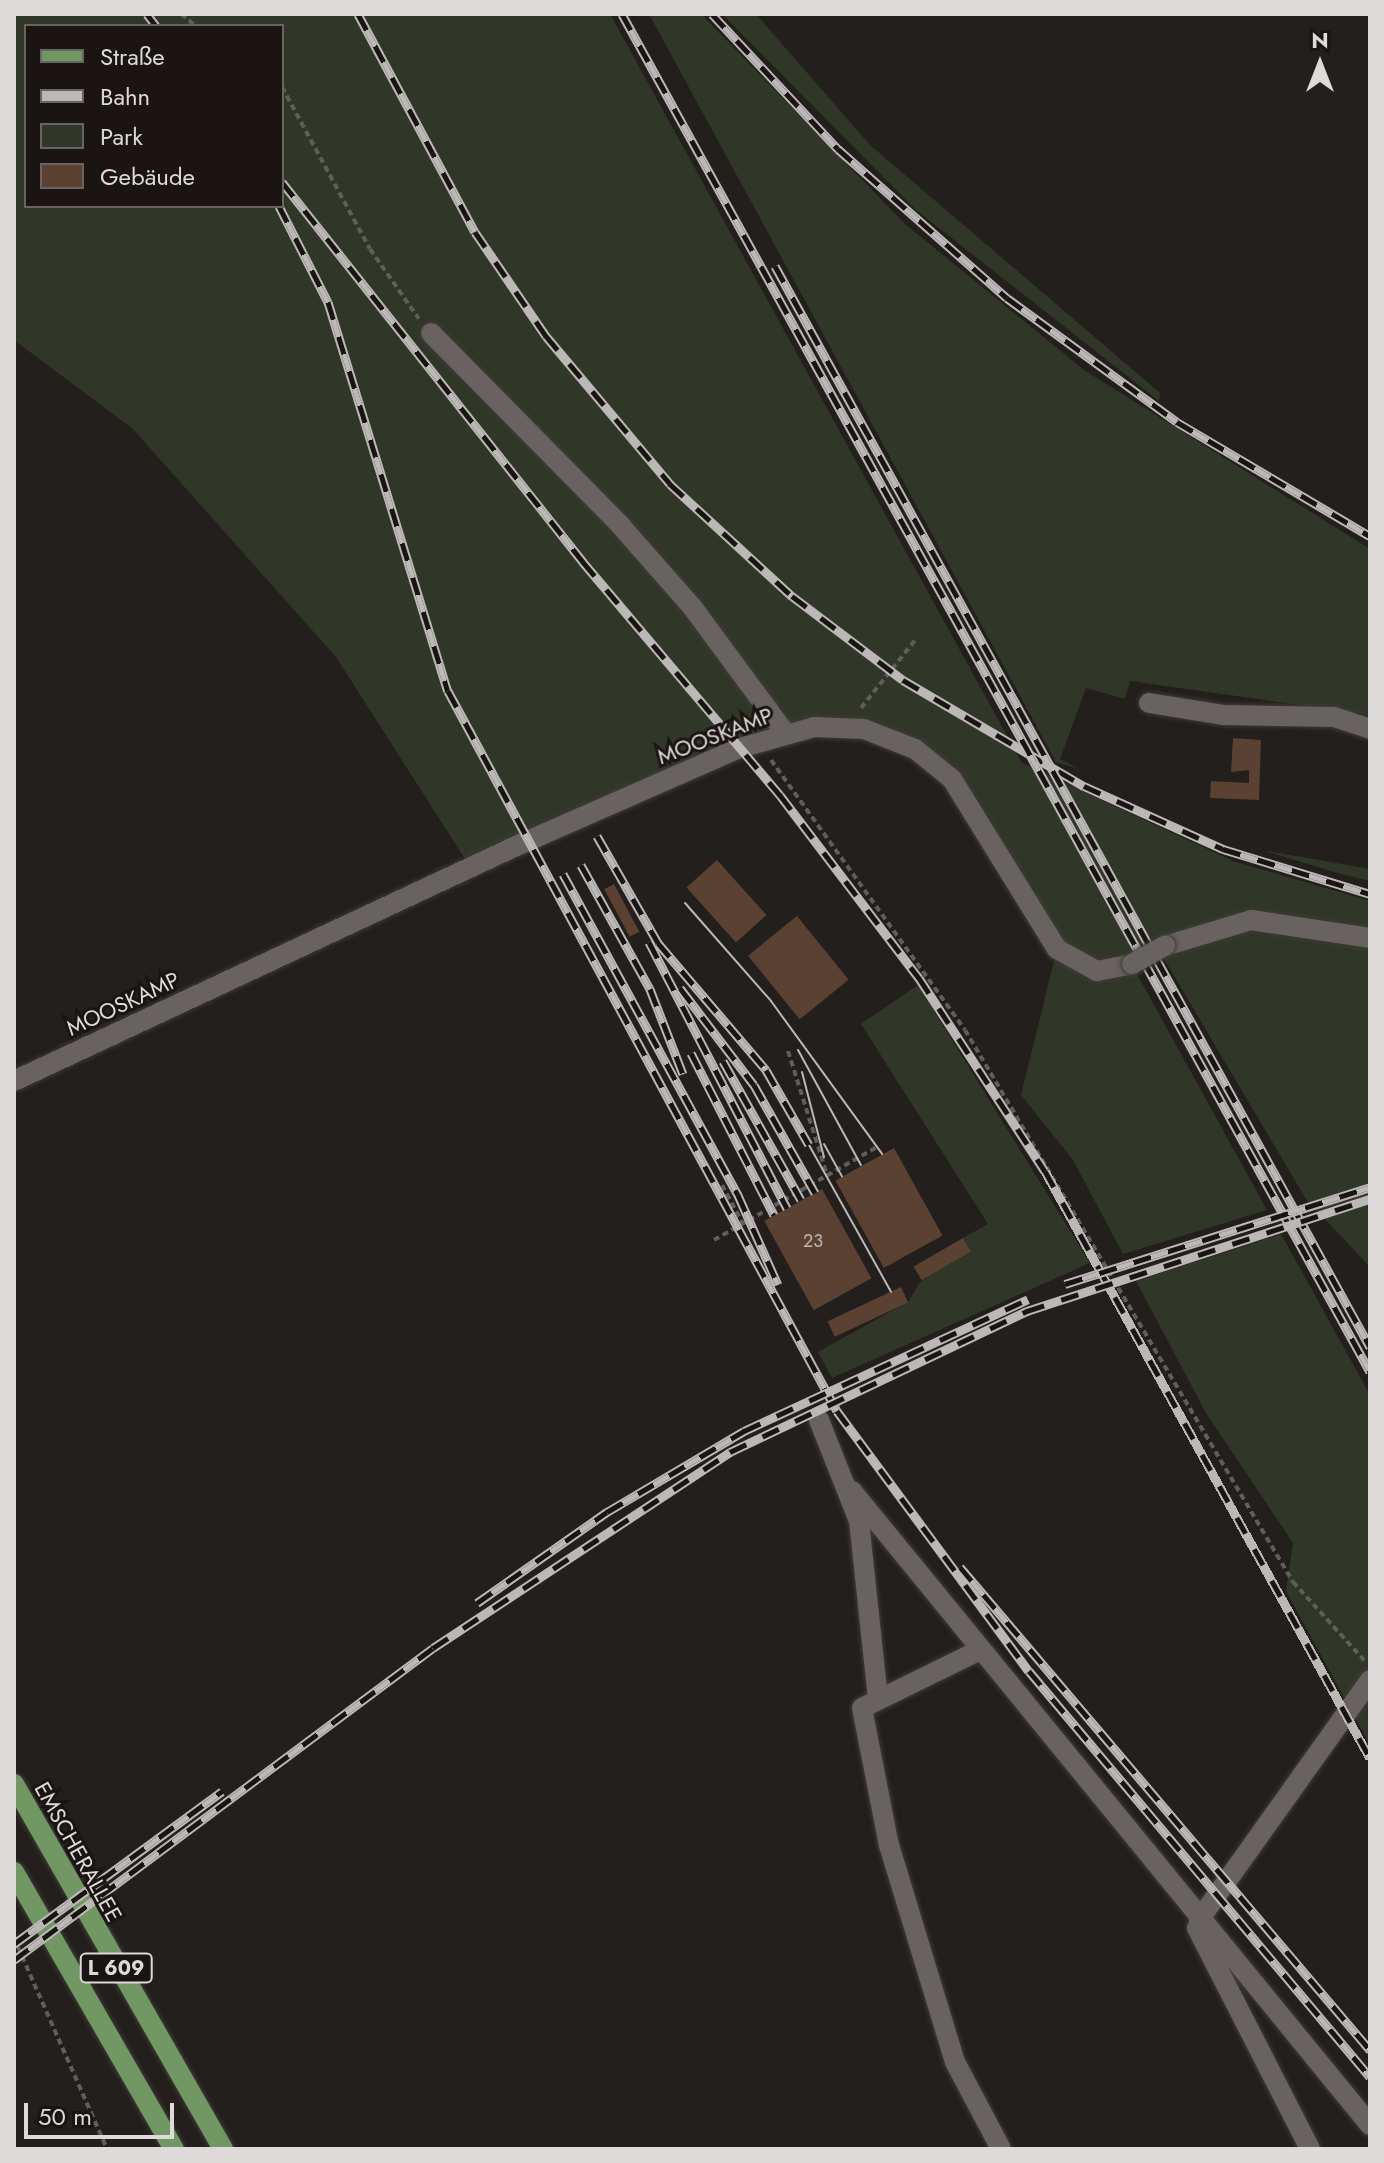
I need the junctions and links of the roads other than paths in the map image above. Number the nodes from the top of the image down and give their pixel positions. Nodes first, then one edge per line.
1 (431, 333) road end
2 (1149, 703) dead end
3 (1370, 729) edge
4 (786, 734) junction
5 (1370, 938) edge
6 (14, 1081) edge
7 (819, 1420) dead end
8 (852, 1491) junction
9 (980, 1650) junction
10 (1370, 1680) edge
11 (878, 1700) junction
12 (14, 1784) edge
13 (14, 1872) edge
14 (1194, 1914) junction
15 (1370, 2125) edge
16 (174, 2149) edge
17 (223, 2149) edge
18 (1001, 2149) edge
19 (1310, 2149) edge

1 - 4 street
2 - 3 street
4 - 5 street, MOOSKAMP, bridge
4 - 6 street, MOOSKAMP
7 - 8 street
8 - 9 street
8 - 11 street
9 - 11 street
9 - 14 street
10 - 14 street
11 - 18 street
12 - 17 main road, EMSCHERALLEE / L 609
13 - 16 main road, L 609
14 - 15 street
14 - 19 street

